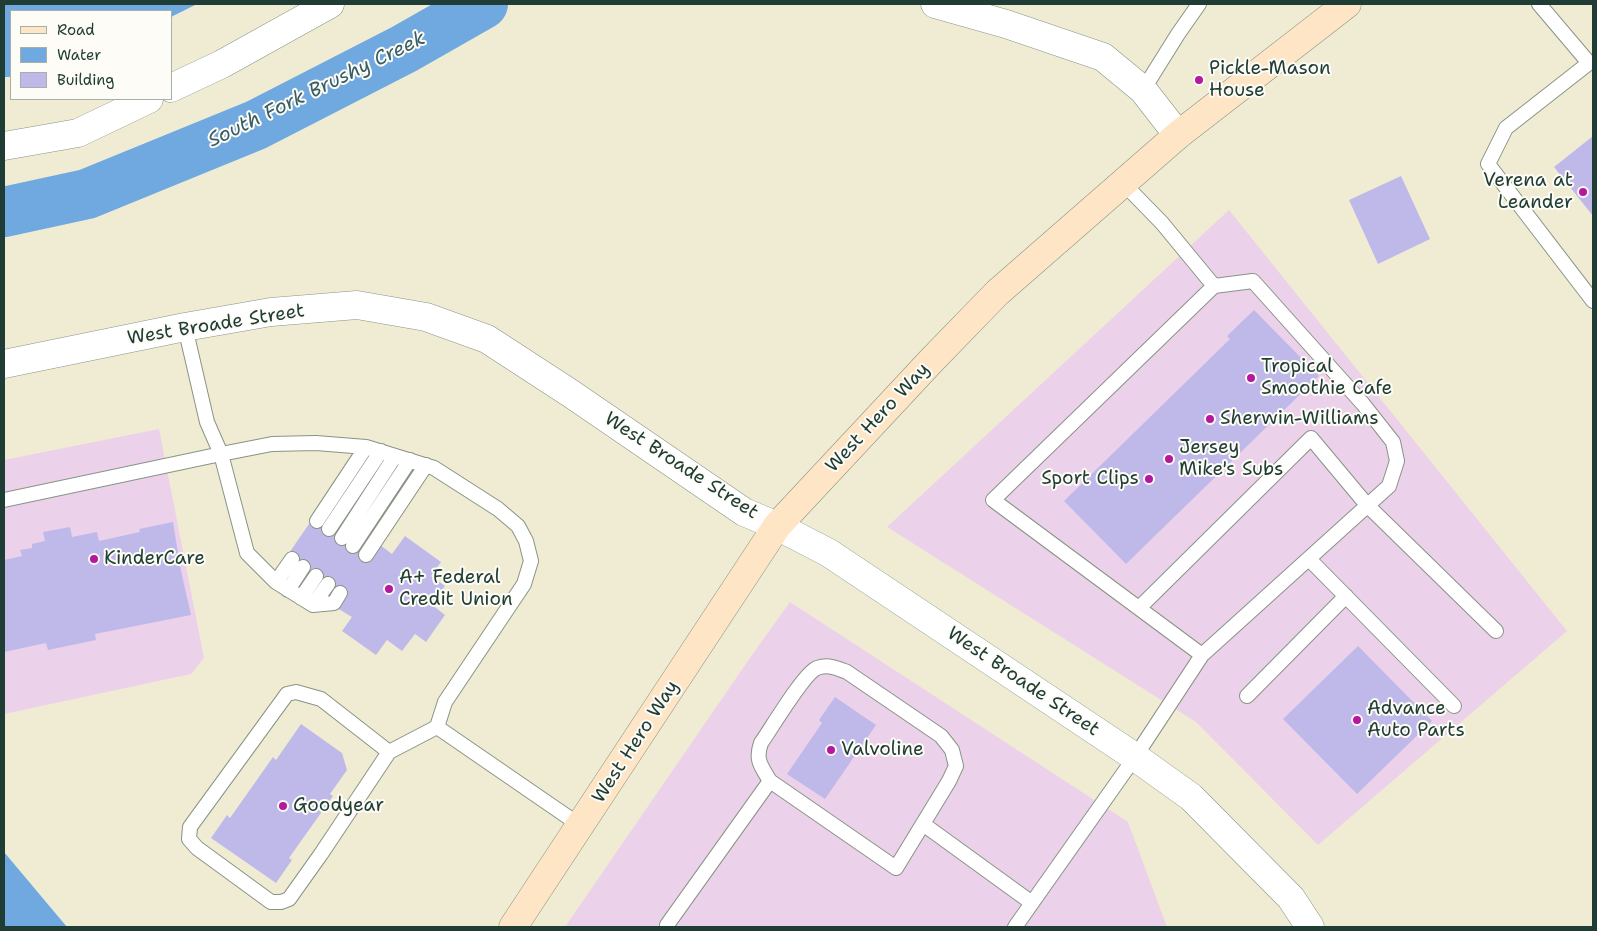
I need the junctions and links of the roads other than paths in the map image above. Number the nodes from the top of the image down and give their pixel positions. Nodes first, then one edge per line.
1 (330, 4) edge
2 (935, 4) edge
3 (1199, 4) edge
4 (1348, 4) edge
5 (1539, 4) edge
6 (1591, 62) edge
7 (172, 88) edge
8 (1143, 90) junction
9 (147, 100) edge
10 (1178, 135) junction
11 (4, 146) edge
12 (1123, 183) junction
13 (1214, 286) junction
14 (1591, 293) edge
15 (185, 327) junction
16 (4, 364) edge
17 (366, 447) junction
18 (381, 451) junction
19 (220, 454) junction
20 (395, 456) junction
21 (410, 460) junction
22 (426, 465) junction
23 (4, 500) edge
24 (1367, 505) junction
25 (317, 521) dead end
26 (778, 526) junction
27 (329, 529) dead end
28 (366, 555) dead end
29 (292, 559) dead end
30 (1309, 559) junction
31 (304, 567) dead end
32 (322, 580) dead end
33 (276, 582) junction
34 (288, 590) junction
35 (340, 593) dead end
36 (1346, 596) junction
37 (307, 602) junction
38 (1139, 608) junction
39 (1496, 631) dead end
40 (1202, 655) junction
41 (1247, 696) dead end
42 (1454, 706) dead end
43 (437, 727) junction
44 (389, 752) junction
45 (1134, 757) junction
46 (770, 780) junction
47 (923, 824) junction
48 (581, 826) junction
49 (1032, 903) junction
50 (668, 926) edge
51 (513, 927) edge
52 (1015, 927) edge
53 (1310, 927) edge

1 - 7 street
2 - 8 street
3 - 8 lane
4 - 10 main road, West Hero Way
5 - 6 lane
6 - 14 lane
8 - 10 street
9 - 11 street
10 - 12 main road, West Hero Way
12 - 13 lane
12 - 26 main road, West Hero Way
13 - 24 lane
13 - 38 lane
15 - 16 street, West Broade Street
15 - 19 lane
15 - 26 street, West Broade Street
17 - 18 lane
17 - 19 lane
17 - 25 lane
18 - 20 lane
18 - 27 lane
19 - 23 lane
19 - 33 lane
20 - 21 lane
20 - 21 lane
21 - 22 lane
22 - 28 lane
22 - 43 lane
24 - 30 lane
24 - 38 lane
24 - 39 lane
26 - 45 street, West Broade Street
26 - 48 main road, West Hero Way
29 - 33 lane
30 - 36 lane
30 - 40 lane
31 - 34 lane
32 - 37 lane
33 - 34 lane
34 - 37 lane
35 - 37 lane
36 - 41 lane
36 - 42 lane
38 - 40 lane
40 - 45 lane
43 - 44 lane
43 - 48 lane
44 - 44 lane
45 - 49 lane
45 - 53 street, West Broade Street
46 - 47 lane
46 - 47 lane
46 - 50 lane
47 - 49 lane
48 - 51 main road, West Hero Way
49 - 52 lane

